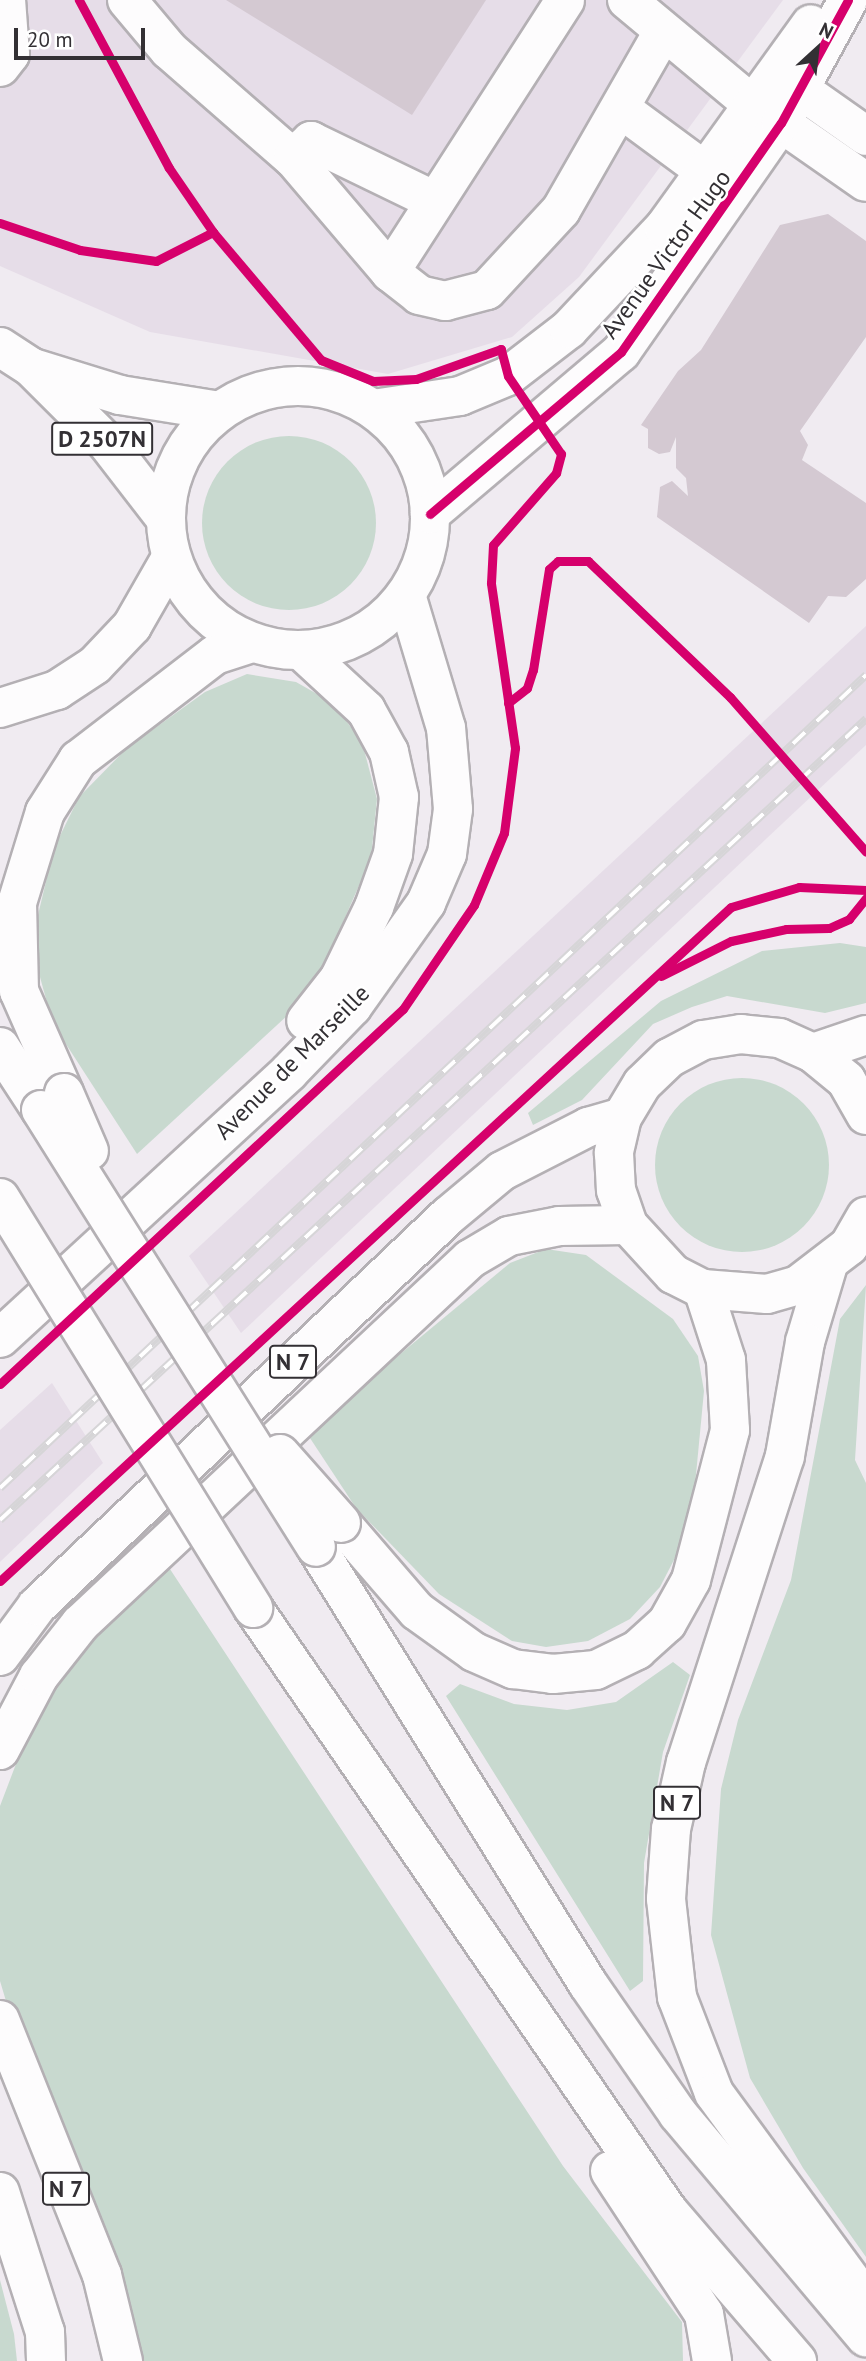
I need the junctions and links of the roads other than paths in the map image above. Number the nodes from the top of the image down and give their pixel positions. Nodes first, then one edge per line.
1 (6, 0) edge
2 (127, 0) edge
3 (565, 0) edge
4 (627, 0) edge
5 (829, 0) edge
6 (848, 0) edge
7 (662, 34) junction
8 (0, 67) edge
9 (798, 88) junction
10 (621, 109) junction
11 (767, 114) junction
12 (866, 136) edge
13 (293, 158) junction
14 (705, 171) junction
15 (866, 182) edge
16 (435, 201) junction
17 (390, 272) junction
18 (15, 357) edge
19 (373, 409) junction
20 (220, 411) junction
21 (430, 514) junction
22 (165, 519) junction
23 (172, 558) junction
24 (406, 595) junction
25 (252, 643) junction
26 (302, 651) junction
27 (0, 708) edge
28 (866, 1035) edge
29 (0, 1047) edge
30 (814, 1053) junction
31 (52, 1102) junction
32 (866, 1115) edge
33 (622, 1117) junction
34 (0, 1198) edge
35 (866, 1216) edge
36 (628, 1225) junction
37 (0, 1243) edge
38 (827, 1268) junction
39 (703, 1289) junction
40 (0, 1308) edge
41 (0, 1338) edge
42 (140, 1424) junction
43 (329, 1535) junction
44 (0, 1656) edge
45 (0, 1750) edge
46 (416, 1848) junction
47 (0, 2020) edge
48 (0, 2192) edge
49 (866, 2301) edge
50 (866, 2337) edge
51 (46, 2361) edge
52 (123, 2361) edge
53 (712, 2361) edge
54 (797, 2361) edge

1 - 8 main road
2 - 13 main road
3 - 16 main road
4 - 7 main road
5 - 11 main road, Avenue Victor Hugo
6 - 9 main road, Avenue Victor Hugo
7 - 10 main road
7 - 11 main road
9 - 11 main road, Avenue Victor Hugo
9 - 12 main road
10 - 14 main road
10 - 17 main road
11 - 14 main road, Avenue Victor Hugo
11 - 15 main road
11 - 21 main road, Avenue Victor Hugo
13 - 16 main road
13 - 17 main road
14 - 19 main road, Avenue Victor Hugo
16 - 17 main road
18 - 20 main road, D 2507N
18 - 22 main road, D 2507N
19 - 20 main road
19 - 21 main road
20 - 22 main road
21 - 24 main road
22 - 23 main road
23 - 25 main road
23 - 27 main road
24 - 26 main road
24 - 41 main road, Avenue de Marseille
25 - 26 main road
25 - 31 main road
26 - 40 main road, Avenue de Marseille
28 - 30 main road
29 - 31 main road
30 - 32 main road
30 - 33 main road
31 - 43 main road, bridge
33 - 36 main road
33 - 44 main road, N 7
34 - 42 main road, bridge
35 - 38 main road
36 - 39 main road
36 - 45 main road, N 7
37 - 42 main road, bridge
38 - 39 main road
38 - 49 main road, N 7
39 - 43 main road
42 - 46 main road, bridge
43 - 50 main road
46 - 53 main road
46 - 54 main road
47 - 52 main road, N 7
48 - 51 main road, N 7

